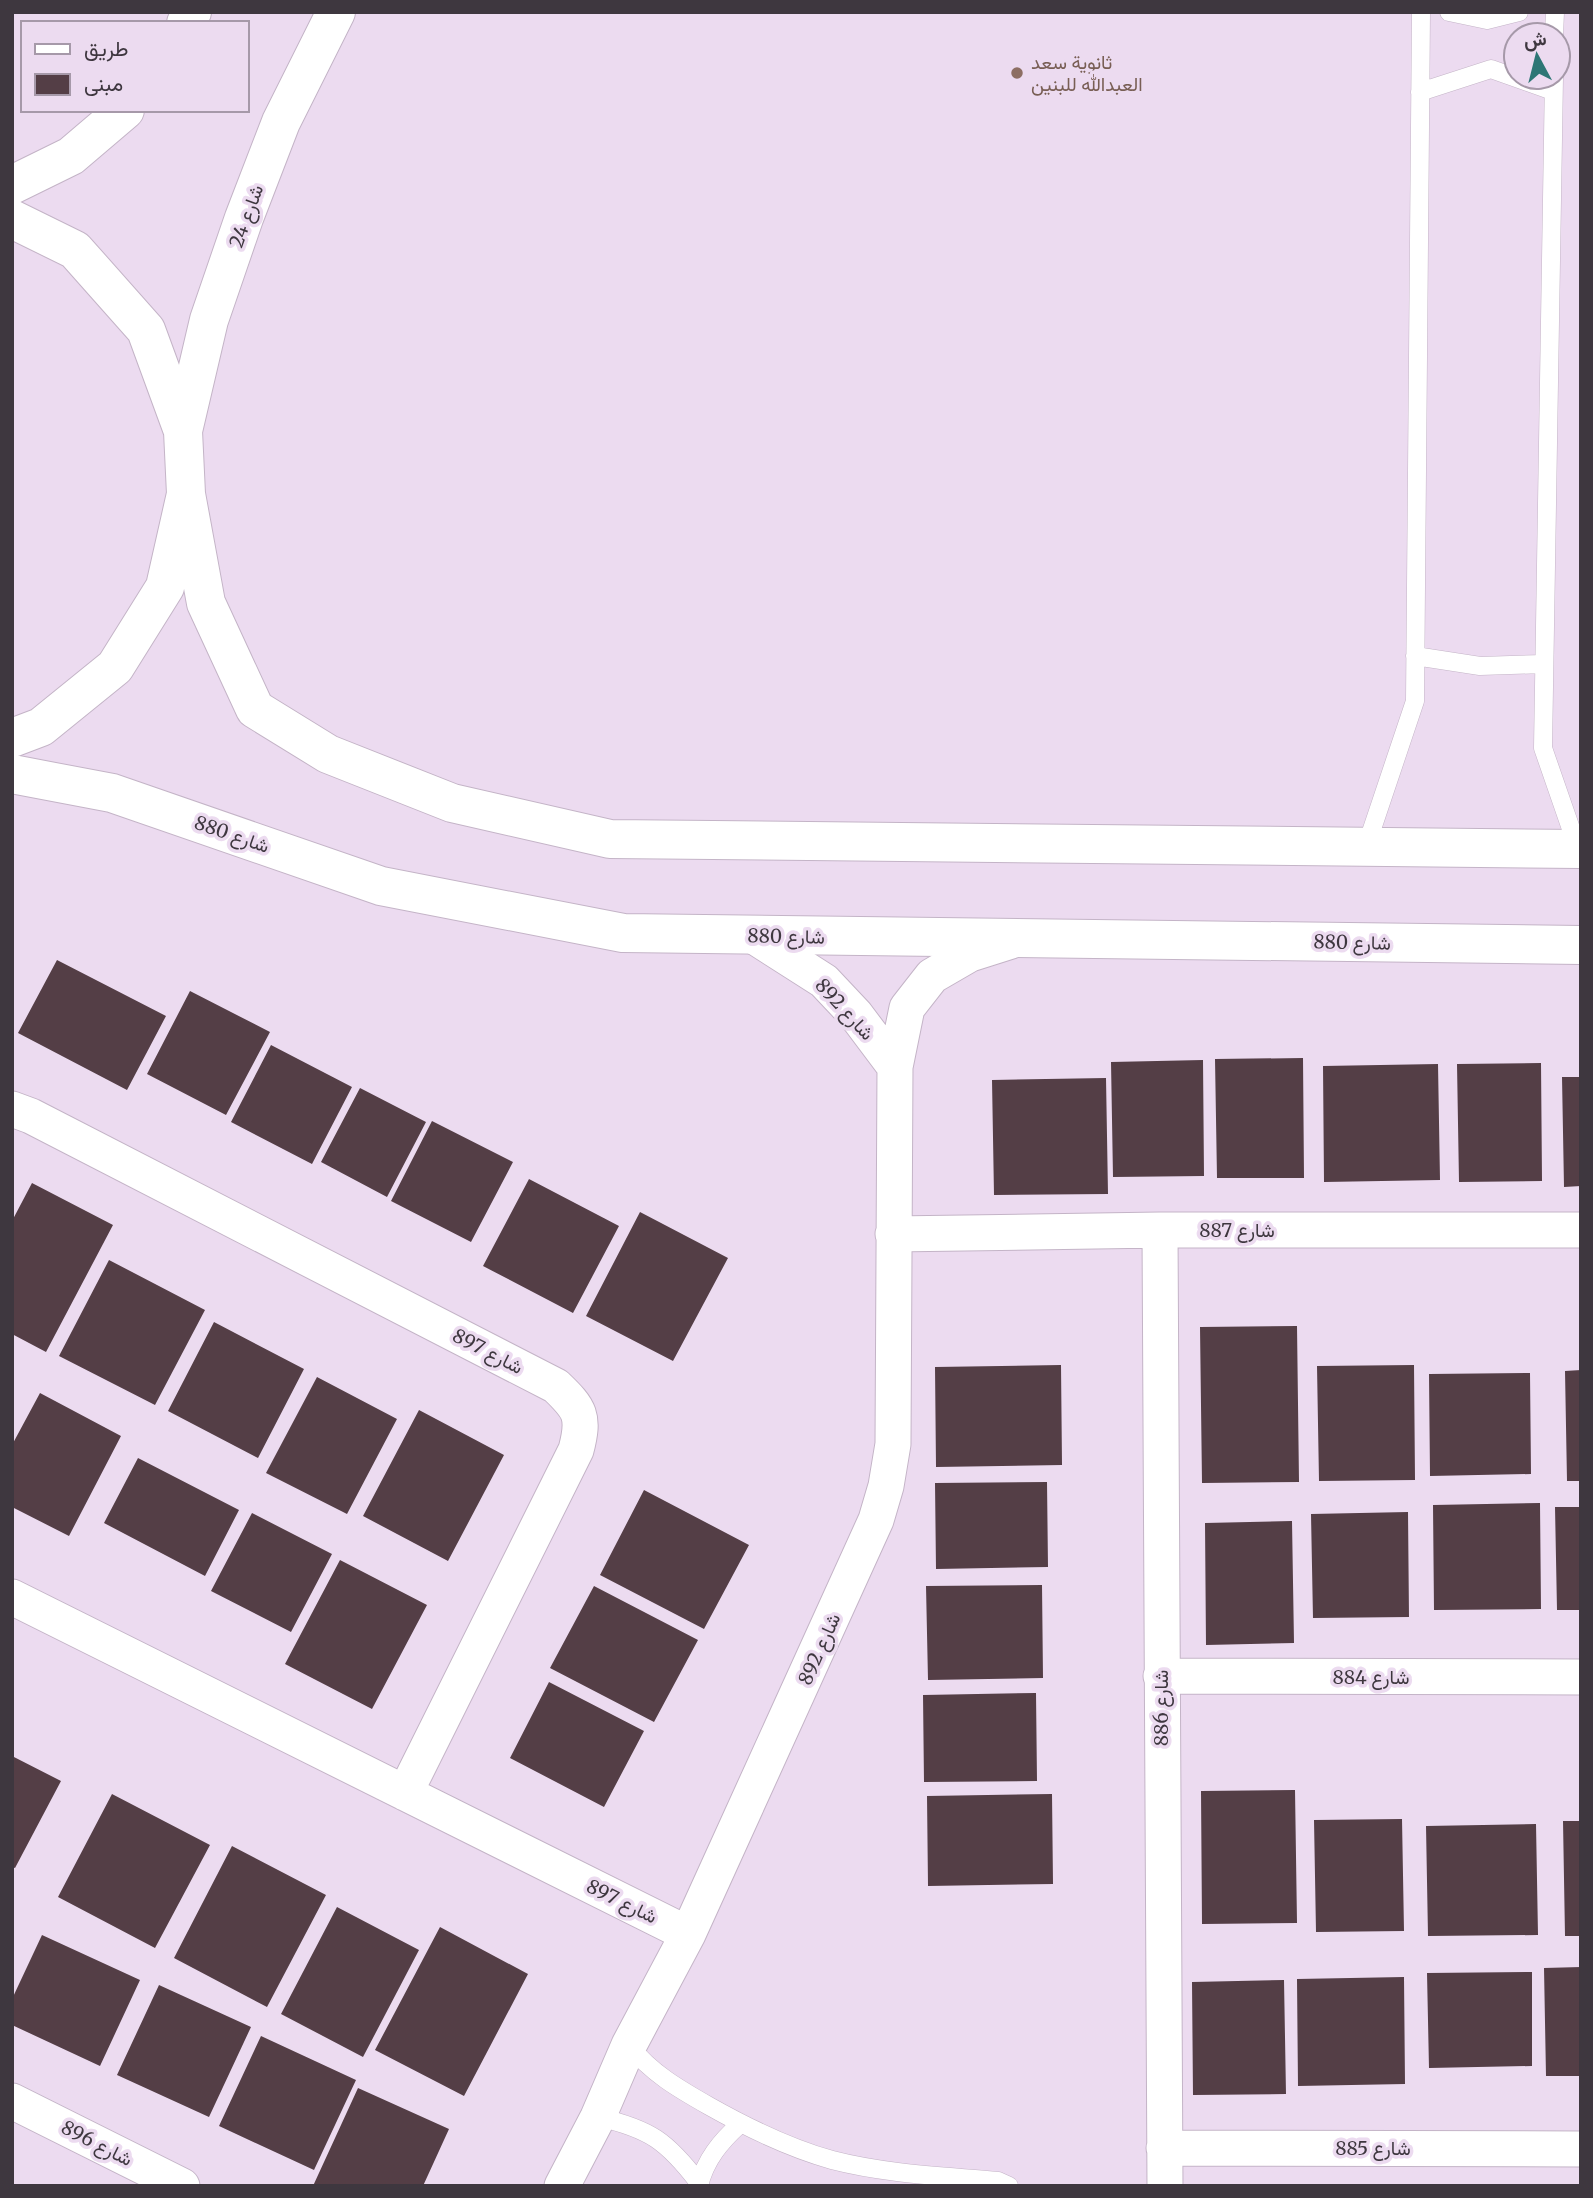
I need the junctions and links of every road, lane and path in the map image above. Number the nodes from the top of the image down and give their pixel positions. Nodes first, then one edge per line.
1 (337, 12) edge
2 (1421, 12) edge
3 (1449, 12) edge
4 (1519, 12) edge
5 (1502, 71) edge
6 (1553, 91) edge
7 (1420, 93) junction
8 (123, 112) edge
9 (12, 185) edge
10 (12, 219) edge
11 (183, 431) junction
12 (186, 494) junction
13 (1415, 656) junction
14 (1544, 664) junction
15 (12, 738) edge
16 (12, 774) edge
17 (1366, 847) junction
18 (1580, 849) edge
19 (752, 935) junction
20 (1019, 939) junction
21 (1581, 945) edge
22 (895, 1067) junction
23 (12, 1109) edge
24 (1160, 1230) junction
25 (1581, 1230) edge
26 (893, 1234) junction
27 (12, 1597) edge
28 (1161, 1676) junction
29 (1581, 1677) edge
30 (405, 1793) junction
31 (688, 1934) junction
32 (629, 2045) junction
33 (12, 2101) edge
34 (598, 2117) junction
35 (740, 2123) junction
36 (1164, 2148) junction
37 (1581, 2149) edge
38 (699, 2184) edge
39 (182, 2186) edge
40 (562, 2186) edge
41 (1009, 2186) edge
42 (1165, 2186) edge

1 - 11 street, شارع 24
2 - 7 lane
3 - 4 lane
5 - 7 lane
6 - 14 lane
7 - 13 lane
8 - 9 street
10 - 11 street
11 - 12 street
12 - 15 street
12 - 17 street
13 - 14 lane
13 - 17 lane
14 - 18 lane
16 - 19 street, شارع 880
17 - 18 street
19 - 20 street, شارع 880
19 - 22 street, شارع 892
20 - 21 street, شارع 880
20 - 22 street, شارع 892
22 - 26 street, شارع 892
23 - 30 street, شارع 897
24 - 25 street, شارع 887
24 - 26 street, شارع 887
24 - 28 street, شارع 886
26 - 31 street, شارع 892
27 - 30 street, شارع 897
28 - 29 street, شارع 884
28 - 36 street, شارع 886
30 - 31 street, شارع 897
31 - 32 street, شارع 892
32 - 34 street, شارع 892
32 - 35 lane
33 - 39 street, شارع 896
34 - 38 lane
34 - 40 street, شارع 892
35 - 38 lane
35 - 41 lane
36 - 37 street, شارع 885
36 - 42 street, شارع 886

